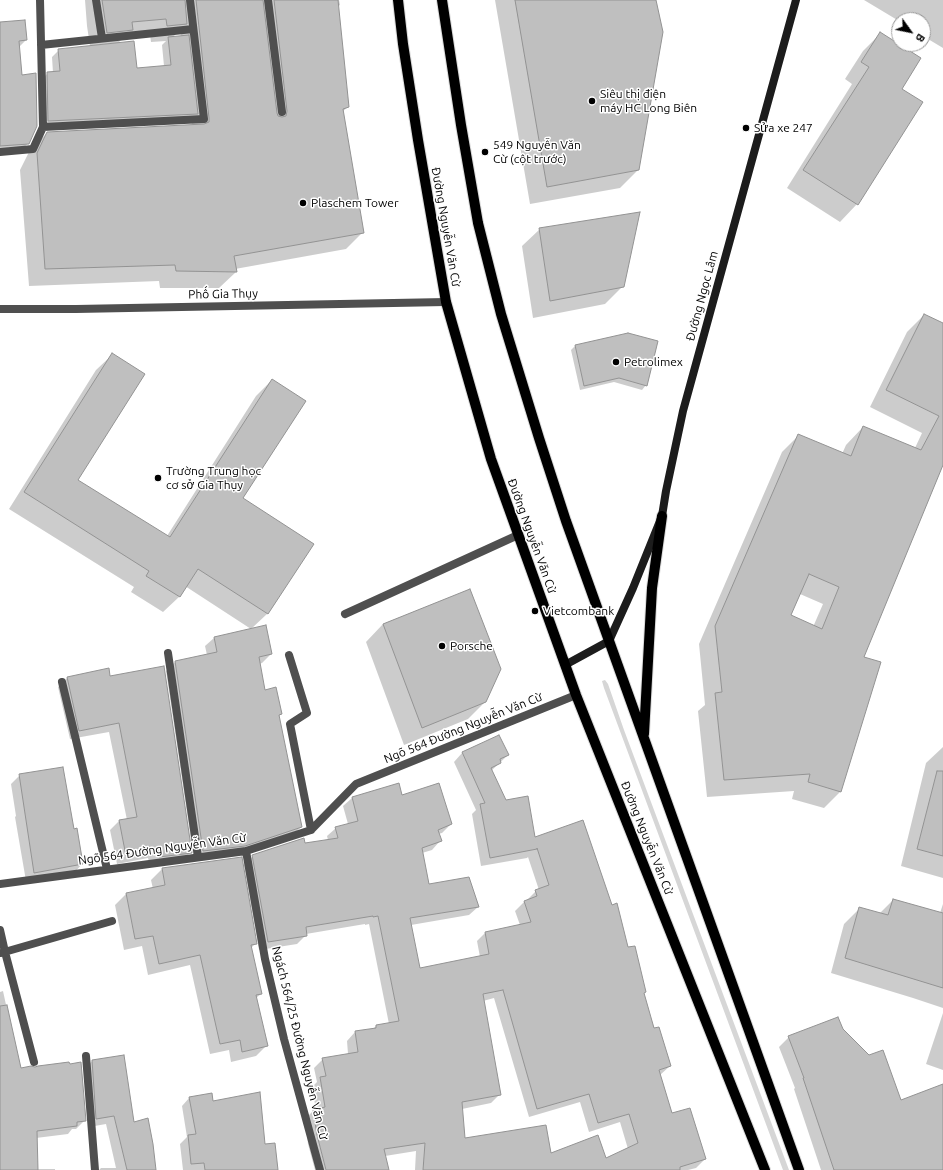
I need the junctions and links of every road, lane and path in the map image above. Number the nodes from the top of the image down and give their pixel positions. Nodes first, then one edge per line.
1 (40, 0) edge
2 (96, 0) edge
3 (190, 0) edge
4 (268, 0) edge
5 (398, 0) edge
6 (442, 0) edge
7 (796, 0) edge
8 (193, 29) junction
9 (102, 38) junction
10 (41, 45) junction
11 (282, 112) dead end
12 (43, 127) junction
13 (0, 152) edge
14 (446, 302) junction
15 (0, 309) edge
16 (662, 516) junction
17 (518, 535) junction
18 (345, 614) dead end
19 (609, 641) junction
20 (168, 653) dead end
21 (289, 655) dead end
22 (565, 664) junction
23 (62, 682) dead end
24 (576, 695) junction
25 (644, 738) junction
26 (311, 830) junction
27 (246, 851) junction
28 (198, 857) junction
29 (107, 869) junction
30 (0, 884) edge
31 (112, 921) dead end
32 (0, 930) edge
33 (2, 953) edge
34 (86, 1056) dead end
35 (34, 1062) dead end
36 (95, 1170) edge
37 (320, 1170) edge
38 (766, 1170) edge
39 (799, 1170) edge

1 - 10 street
2 - 9 street
3 - 8 street
4 - 11 street
5 - 14 main road, Đường Nguyễn Văn Cừ
6 - 19 main road
7 - 16 main road, Đường Ngọc Lâm
8 - 9 street
8 - 12 street
9 - 10 street
10 - 12 street
12 - 13 street
14 - 15 street, Phố Gia Thụy
14 - 17 main road, Đường Nguyễn Văn Cừ
16 - 19 main road, Đường Ngọc Lâm
16 - 25 main road
17 - 18 street
17 - 22 main road, Đường Nguyễn Văn Cừ
19 - 22 main road
19 - 25 main road
20 - 28 street
21 - 26 street
22 - 24 main road, Đường Nguyễn Văn Cừ
23 - 29 street
24 - 26 street, Ngõ 564 Đường Nguyễn Văn Cừ
24 - 38 main road, Đường Nguyễn Văn Cừ
25 - 39 main road
26 - 27 street, Ngõ 564 Đường Nguyễn Văn Cừ
27 - 28 street, Ngõ 564 Đường Nguyễn Văn Cừ
27 - 37 street, Ngách 564/25 Đường Nguyễn Văn Cừ
28 - 29 street, Ngõ 564 Đường Nguyễn Văn Cừ
29 - 30 street, Ngõ 564 Đường Nguyễn Văn Cừ
31 - 33 street
32 - 33 street
33 - 35 street
34 - 36 street

